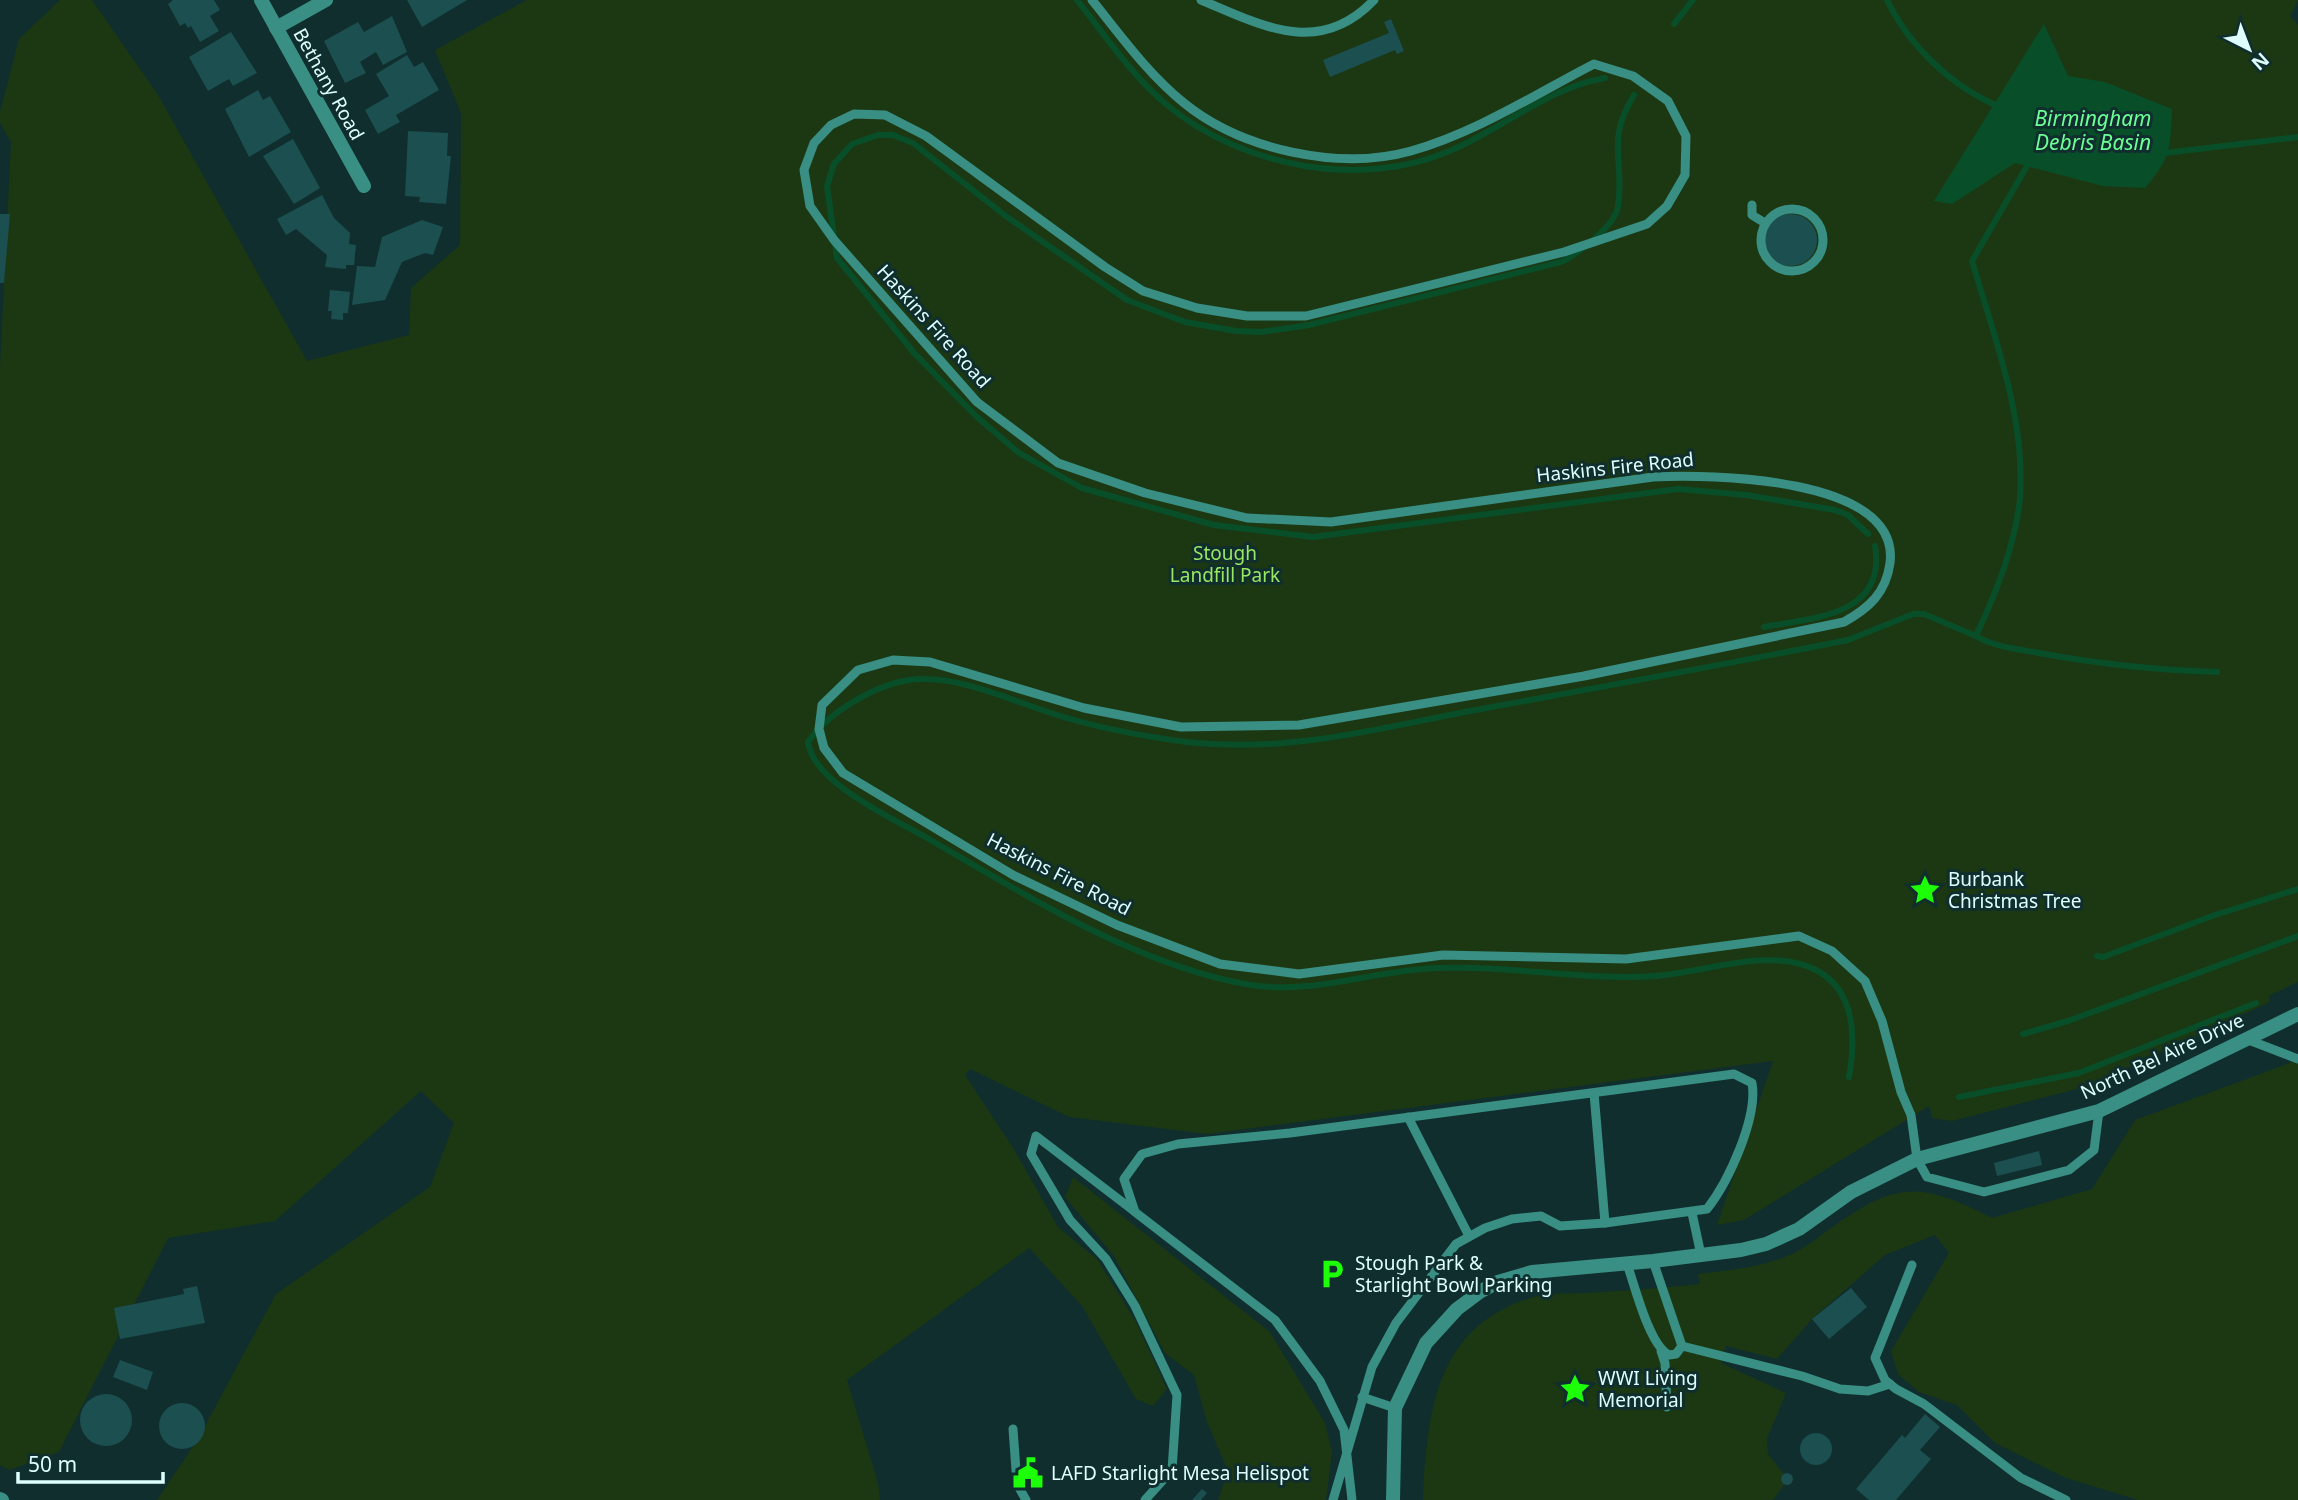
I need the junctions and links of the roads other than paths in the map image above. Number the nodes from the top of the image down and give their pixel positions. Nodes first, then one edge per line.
1 (261, 0) edge
2 (326, 0) edge
3 (1092, 0) edge
4 (1201, 0) edge
5 (1374, 0) edge
6 (276, 28) junction
7 (364, 186) dead end
8 (1752, 205) dead end
9 (1766, 223) junction
10 (2298, 1014) edge
11 (2246, 1039) junction
12 (2298, 1059) edge
13 (1594, 1093) junction
14 (2099, 1111) junction
15 (1408, 1117) junction
16 (1917, 1159) junction
17 (1135, 1212) junction
18 (1692, 1213) junction
19 (1605, 1223) junction
20 (1469, 1237) junction
21 (1701, 1255) junction
22 (1653, 1261) junction
23 (1627, 1264) junction
24 (1912, 1265) dead end
25 (1682, 1346) junction
26 (1661, 1351) junction
27 (1890, 1384) junction
28 (1362, 1397) junction
29 (1667, 1407) dead end
30 (1395, 1408) junction
31 (1013, 1429) dead end
32 (1347, 1452) junction
33 (1026, 1500) edge
34 (1145, 1500) edge
35 (1333, 1500) edge
36 (1352, 1500) edge
37 (1393, 1500) edge
38 (2066, 1500) edge

1 - 6 street, Bethany Road
2 - 6 street
3 - 16 lane, Haskins Fire Road
4 - 5 lane
6 - 7 street, Bethany Road
8 - 9 lane
9 - 9 lane
10 - 11 street, North Bel Aire Drive
11 - 12 lane
11 - 14 street, North Bel Aire Drive
13 - 15 lane
13 - 18 lane
13 - 19 lane
14 - 16 street, North Bel Aire Drive
14 - 16 lane
15 - 17 lane
15 - 20 lane
16 - 21 street, North Bel Aire Drive
17 - 32 lane
17 - 34 lane
18 - 19 lane
18 - 21 lane
19 - 20 lane
20 - 28 lane
21 - 22 street, North Bel Aire Drive
22 - 23 street, North Bel Aire Drive
22 - 25 lane
23 - 26 lane
23 - 30 street, North Bel Aire Drive
24 - 27 lane
25 - 26 lane
25 - 27 lane
26 - 29 lane
27 - 38 lane
28 - 30 lane
28 - 32 lane
30 - 37 street
31 - 33 lane
32 - 35 lane
32 - 36 lane

